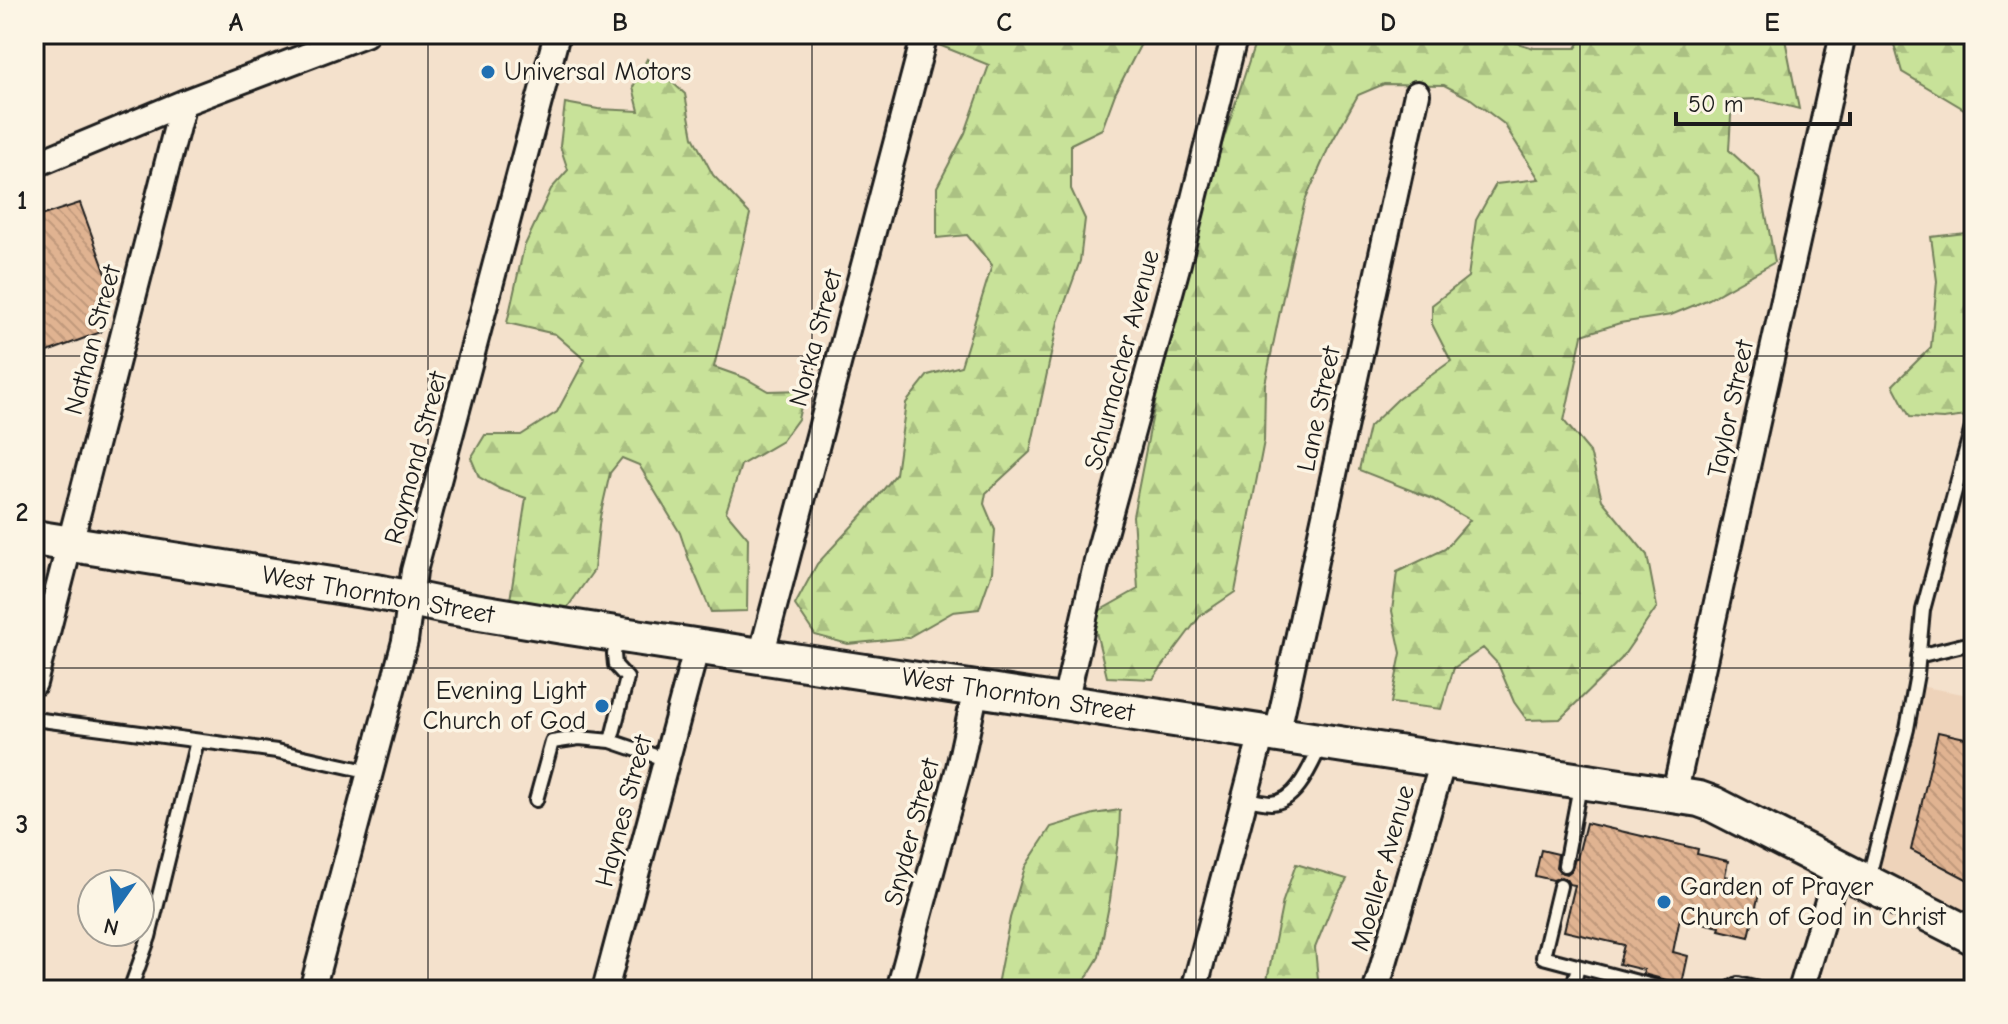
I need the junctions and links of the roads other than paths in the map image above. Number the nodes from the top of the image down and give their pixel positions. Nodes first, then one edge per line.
1 (365, 34) edge
2 (557, 34) edge
3 (925, 34) edge
4 (1235, 34) edge
5 (1843, 34) edge
6 (339, 39) edge
7 (1417, 94) dead end
8 (183, 103) junction
9 (34, 165) edge
10 (1974, 420) edge
11 (34, 538) edge
12 (69, 543) junction
13 (410, 598) junction
14 (618, 634) junction
15 (697, 646) junction
16 (1974, 648) edge
17 (761, 656) junction
18 (1918, 656) junction
19 (34, 683) edge
20 (976, 689) junction
21 (1065, 702) junction
22 (34, 719) edge
23 (1269, 734) junction
24 (197, 741) junction
25 (611, 741) junction
26 (1322, 742) junction
27 (667, 760) junction
28 (1443, 761) junction
29 (371, 772) junction
30 (1581, 781) junction
31 (1674, 796) junction
32 (1245, 799) junction
33 (536, 800) dead end
34 (1565, 865) dead end
35 (1852, 876) junction
36 (1560, 886) dead end
37 (1974, 937) edge
38 (1578, 967) junction
39 (1733, 987) edge
40 (130, 990) edge
41 (312, 990) edge
42 (605, 990) edge
43 (899, 990) edge
44 (1194, 990) edge
45 (1376, 990) edge
46 (1572, 990) edge
47 (1668, 990) edge
48 (1762, 990) edge
49 (1801, 990) edge

1 - 6 street
2 - 13 street, Raymond Street
3 - 17 street, Norka Street
4 - 21 street, Schumacher Avenue
5 - 31 street, Taylor Street
6 - 8 street
7 - 23 street, Lane Street
8 - 9 street
8 - 12 street, Nathan Street
10 - 18 lane
11 - 12 main road, West Thornton Street
12 - 13 main road, West Thornton Street
12 - 19 street, Nathan Street
13 - 14 main road, West Thornton Street
13 - 29 street, Raymond Street
14 - 15 main road, West Thornton Street
14 - 25 lane
15 - 17 main road, West Thornton Street
15 - 27 street, Haynes Street
16 - 18 lane
17 - 20 main road, West Thornton Street
18 - 35 lane
20 - 21 main road, West Thornton Street
20 - 43 street, Snyder Street
21 - 23 main road, West Thornton Street
22 - 24 lane
23 - 26 main road, West Thornton Street
23 - 32 street, Lane Street
24 - 29 lane
24 - 40 lane
25 - 27 lane
25 - 33 lane
26 - 28 main road, West Thornton Street
26 - 32 lane
27 - 42 street, Haynes Street
28 - 30 main road, West Thornton Street
28 - 45 street, Moeller Avenue
29 - 41 street, Raymond Street
30 - 31 main road, West Thornton Street
30 - 34 lane
31 - 35 main road, West Thornton Street
32 - 44 street, Lane Street
35 - 37 main road, West Thornton Street
35 - 49 street
36 - 38 lane
38 - 46 lane
38 - 47 lane
39 - 48 lane

